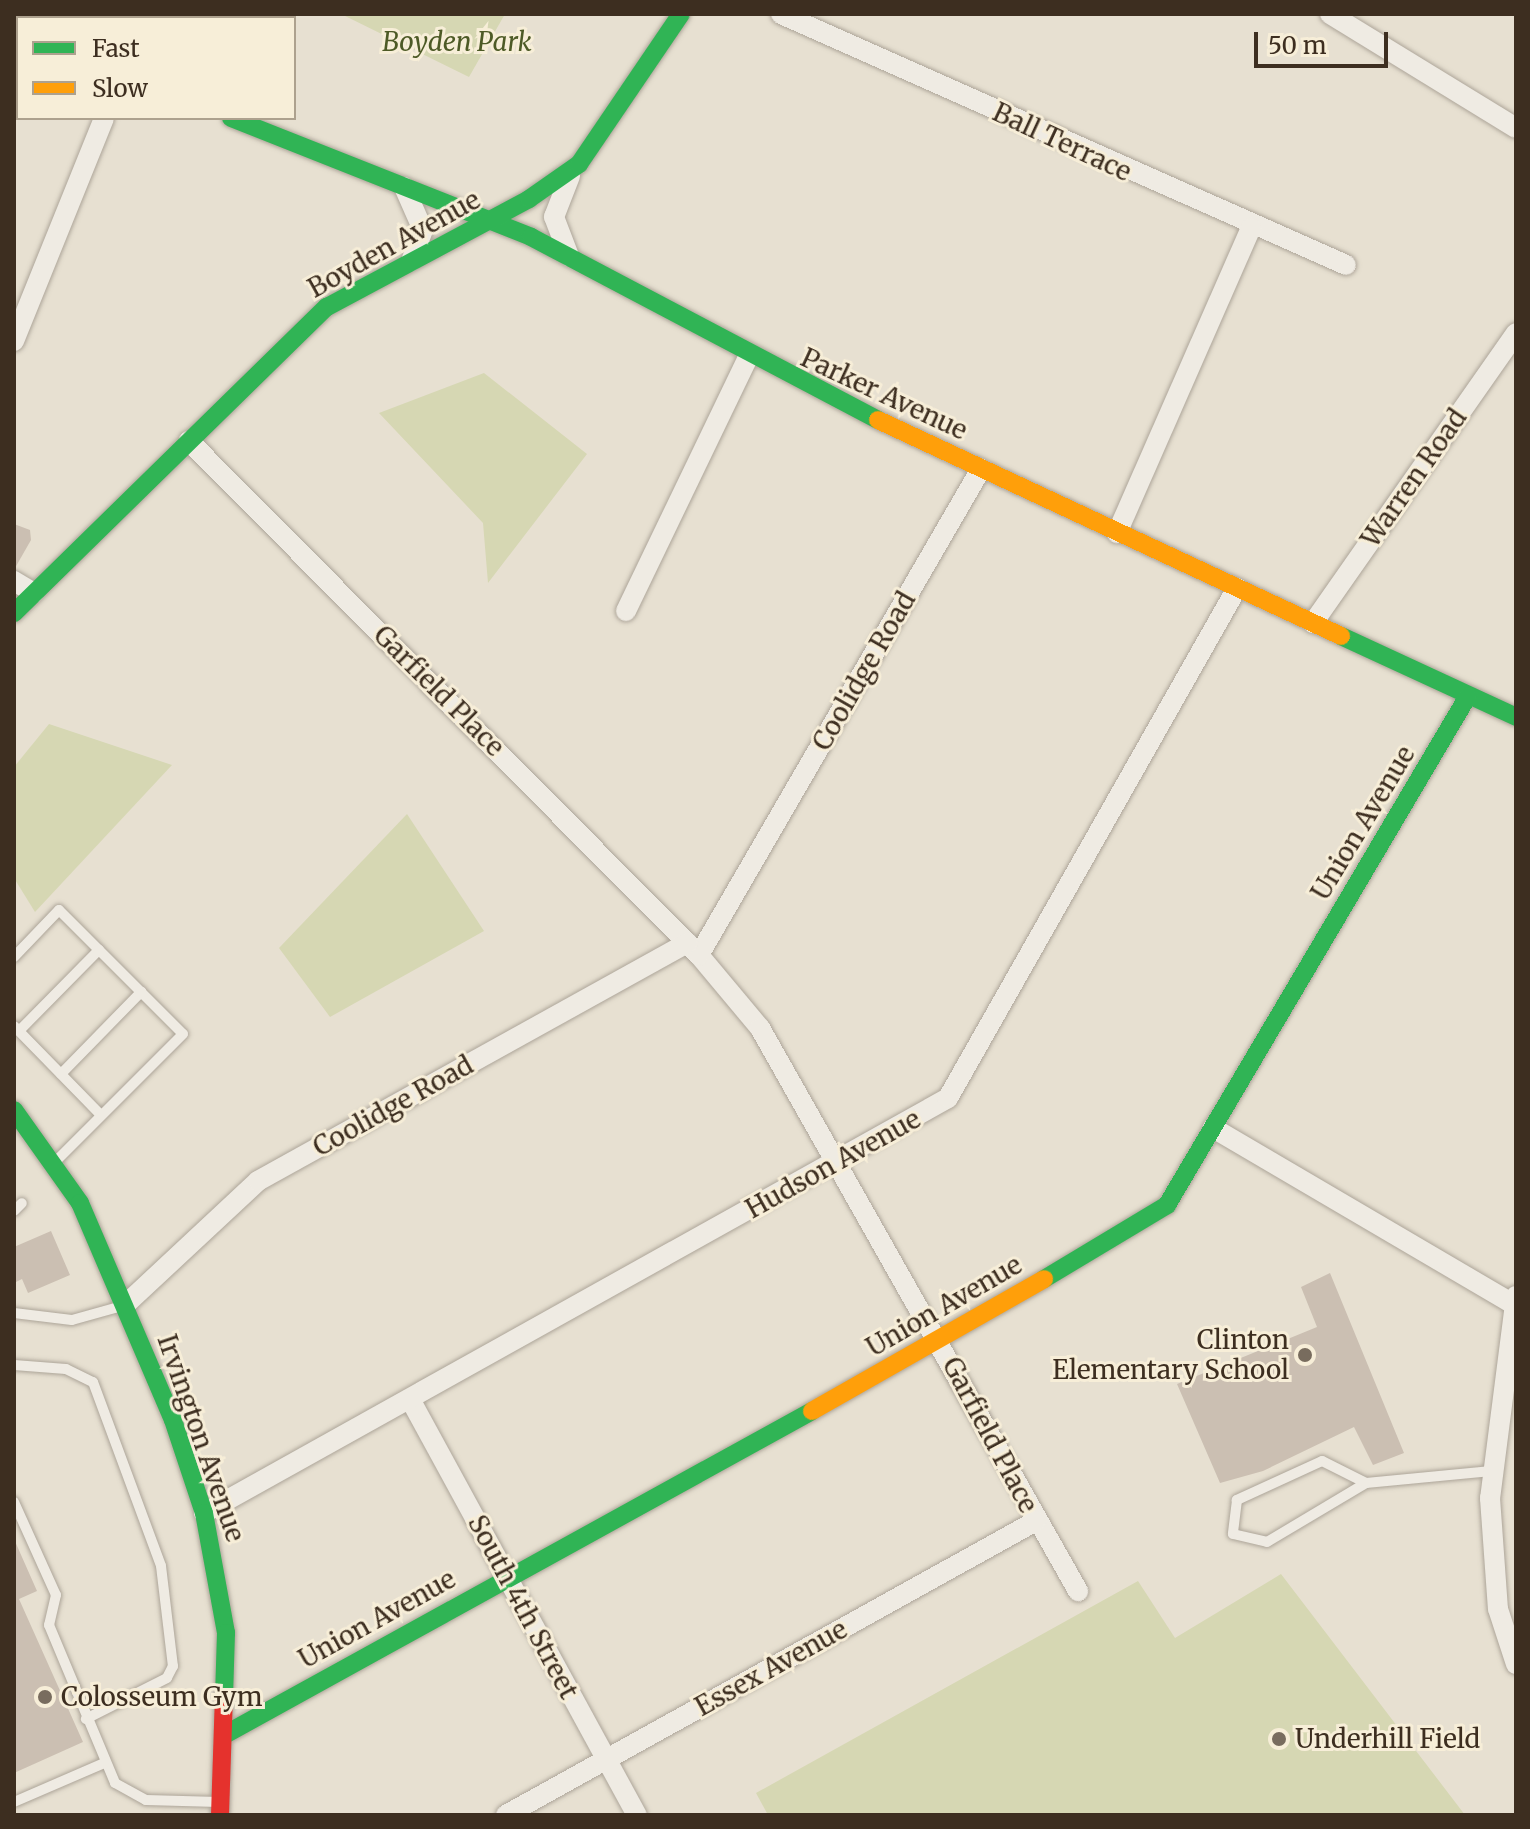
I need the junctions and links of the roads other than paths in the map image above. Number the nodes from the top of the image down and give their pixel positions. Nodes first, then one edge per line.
1 (681, 14) edge
2 (781, 14) edge
3 (1330, 14) edge
4 (103, 120) edge
5 (236, 120) edge
6 (1516, 128) edge
7 (579, 164) junction
8 (404, 187) junction
9 (488, 220) junction
10 (1251, 228) junction
11 (569, 256) junction
12 (411, 261) junction
13 (1346, 265) dead end
14 (1516, 333) edge
15 (14, 341) edge
16 (748, 357) junction
17 (189, 441) junction
18 (981, 469) junction
19 (1117, 533) junction
20 (14, 581) edge
21 (1237, 588) junction
22 (34, 593) junction
23 (626, 611) dead end
24 (14, 613) edge
25 (1313, 623) junction
26 (1468, 696) junction
27 (1516, 717) edge
28 (693, 949) junction
29 (99, 950) junction
30 (14, 957) edge
31 (141, 992) junction
32 (17, 1029) edge
33 (61, 1074) junction
34 (14, 1110) edge
35 (101, 1115) junction
36 (1213, 1128) junction
37 (839, 1160) junction
38 (56, 1161) junction
39 (1515, 1302) edge
40 (125, 1305) junction
41 (14, 1313) edge
42 (939, 1341) junction
43 (14, 1365) edge
44 (410, 1399) junction
45 (1491, 1471) junction
46 (1366, 1483) junction
47 (14, 1502) edge
48 (204, 1513) junction
49 (1036, 1521) junction
50 (508, 1576) junction
51 (1078, 1591) dead end
52 (1516, 1664) edge
53 (86, 1719) junction
54 (226, 1734) junction
55 (605, 1759) junction
56 (104, 1763) junction
57 (14, 1802) edge
58 (221, 1809) edge
59 (506, 1815) edge
60 (637, 1815) edge

1 - 7 street, Boyden Avenue
2 - 10 street, Ball Terrace
3 - 6 street
4 - 15 street
5 - 8 street, Parker Avenue
7 - 9 street, Boyden Avenue
7 - 11 street
8 - 9 street, Parker Avenue
8 - 12 street
9 - 11 street, Parker Avenue
9 - 12 street, Boyden Avenue
10 - 13 street, Ball Terrace
10 - 19 street
11 - 16 street, Parker Avenue
12 - 17 street, Boyden Avenue
14 - 25 street, Warren Road
16 - 18 street, Parker Avenue
16 - 23 street
17 - 22 street, Boyden Avenue
17 - 28 street, Garfield Place
18 - 19 street, Parker Avenue
18 - 28 street, Coolidge Road
19 - 21 street, Parker Avenue
20 - 22 street
21 - 25 street, Parker Avenue
21 - 37 street, Hudson Avenue
22 - 24 street, Boyden Avenue
25 - 26 street, Parker Avenue
26 - 27 street, Parker Avenue
26 - 36 street, Union Avenue
28 - 37 street, Garfield Place
28 - 40 street, Coolidge Road
29 - 30 lane
29 - 31 lane
29 - 32 lane
31 - 33 lane
31 - 35 lane
32 - 33 lane
33 - 35 lane
34 - 38 street, Irvington Avenue
35 - 38 lane
36 - 39 street
36 - 42 street, Union Avenue
37 - 42 street, Garfield Place
37 - 44 street, Hudson Avenue
38 - 40 street, Irvington Avenue
39 - 45 street
40 - 41 lane
40 - 48 street, Irvington Avenue
42 - 49 street, Garfield Place
42 - 50 street, Union Avenue
43 - 53 lane
44 - 48 street, Hudson Avenue
44 - 50 street, South 4th Street
45 - 46 lane
45 - 52 street
46 - 46 lane
47 - 53 lane
48 - 54 street, Irvington Avenue
49 - 51 street, Garfield Place
49 - 55 street, Essex Avenue
50 - 54 street, Union Avenue
50 - 55 street, South 4th Street
53 - 56 lane
54 - 58 street, Irvington Avenue
55 - 59 street, Essex Avenue
55 - 60 street, South 4th Street
56 - 57 lane
56 - 58 lane

